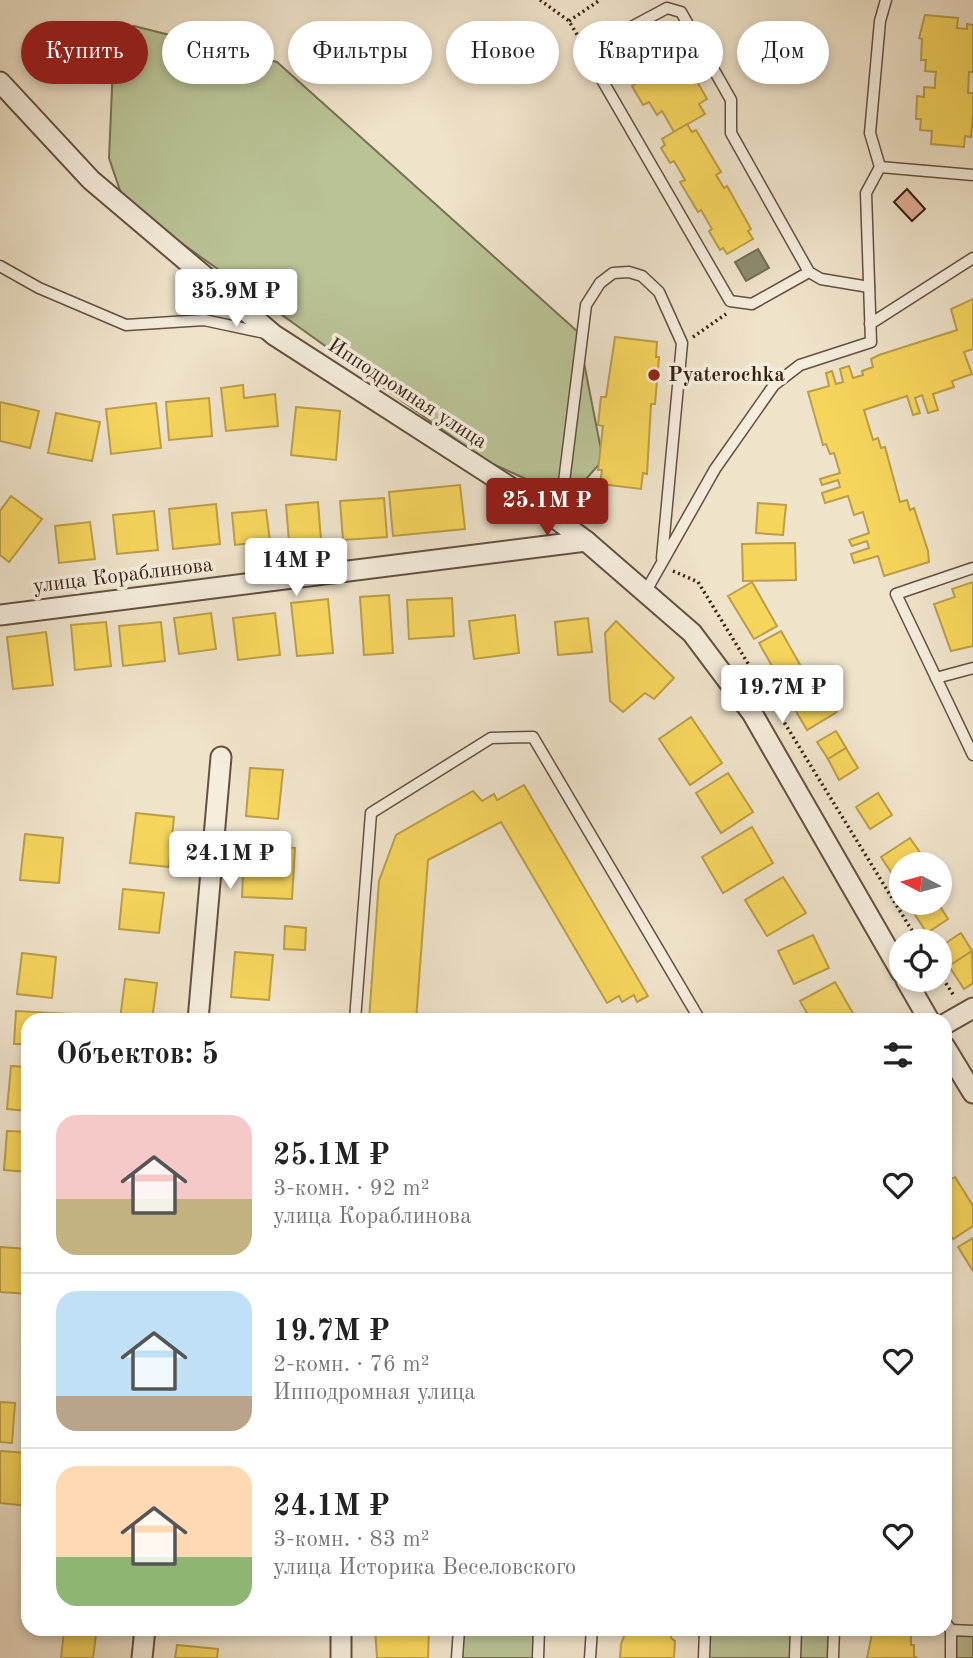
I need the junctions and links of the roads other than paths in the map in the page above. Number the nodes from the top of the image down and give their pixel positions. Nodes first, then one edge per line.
1 (886, 0) edge
2 (0, 82) edge
3 (880, 167) junction
4 (973, 176) edge
5 (973, 258) edge
6 (0, 266) edge
7 (809, 272) junction
8 (869, 287) junction
9 (870, 324) junction
10 (274, 335) junction
11 (559, 522) junction
12 (586, 541) junction
13 (661, 564) junction
14 (973, 568) edge
15 (646, 591) junction
16 (0, 615) edge
17 (973, 668) edge
18 (936, 678) junction
19 (973, 755) edge
20 (221, 757) dead end
21 (889, 951) edge
22 (913, 992) edge
23 (973, 1008) edge
24 (199, 1013) edge
25 (356, 1013) edge
26 (696, 1013) edge
27 (925, 1013) edge
28 (952, 1020) edge
29 (952, 1058) edge
30 (973, 1093) edge
31 (952, 1627) edge
32 (973, 1631) edge
33 (144, 1636) edge
34 (341, 1636) edge
35 (458, 1636) edge
36 (539, 1636) edge
37 (592, 1636) edge
38 (705, 1636) edge
39 (796, 1636) edge
40 (834, 1636) edge
41 (949, 1636) edge
42 (142, 1658) edge
43 (341, 1658) edge
44 (457, 1658) edge
45 (538, 1658) edge
46 (590, 1658) edge
47 (704, 1658) edge
48 (795, 1658) edge
49 (833, 1658) edge
50 (951, 1658) edge

1 - 3 lane
2 - 10 street, Ипподромная улица
3 - 4 lane
3 - 8 lane
5 - 9 lane
6 - 10 lane
7 - 7 lane
7 - 8 lane
8 - 9 lane
9 - 13 lane
10 - 11 street, Ипподромная улица
11 - 12 street, Ипподромная улица
11 - 13 lane
12 - 15 street, Ипподромная улица
12 - 16 street, улица Кораблинова
13 - 15 lane
14 - 18 lane
15 - 21 street, Ипподромная улица
17 - 18 lane
18 - 19 lane
20 - 24 street
22 - 27 street
23 - 28 street
25 - 26 lane
29 - 30 street
31 - 32 lane
33 - 42 street
34 - 43 street
35 - 44 lane
36 - 45 lane
37 - 46 lane
38 - 47 lane
39 - 48 lane
40 - 49 lane
41 - 50 lane

